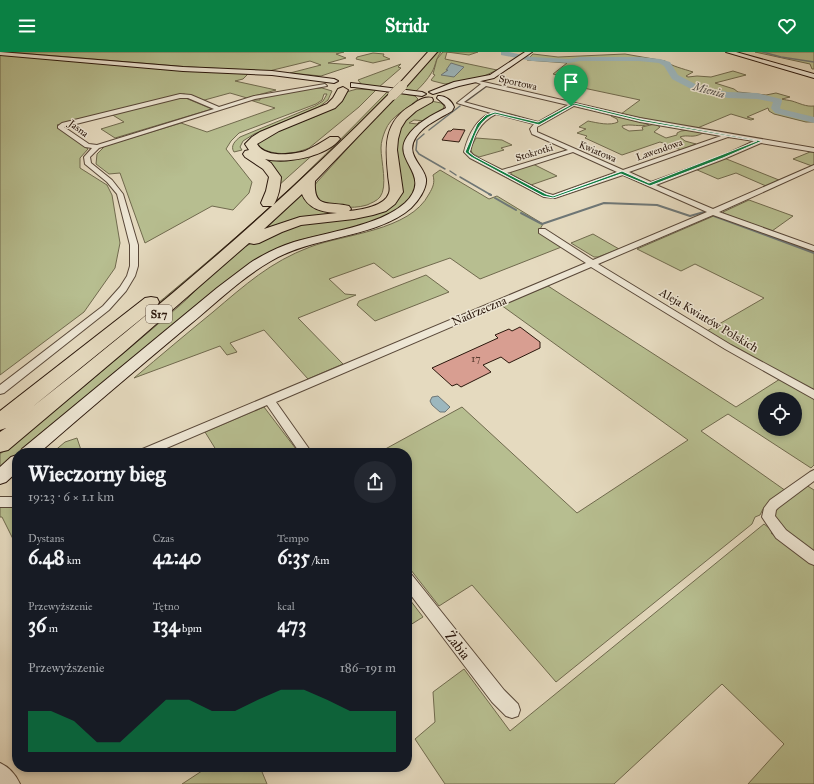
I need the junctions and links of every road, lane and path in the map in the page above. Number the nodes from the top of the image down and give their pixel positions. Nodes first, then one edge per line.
1 (422, 52) edge
2 (433, 52) edge
3 (729, 52) edge
4 (0, 53) edge
5 (524, 55) edge
6 (404, 70) dead end
7 (814, 76) edge
8 (477, 81) junction
9 (486, 84) junction
10 (336, 85) junction
11 (396, 87) junction
12 (431, 96) junction
13 (574, 104) junction
14 (217, 108) junction
15 (365, 109) dead end
16 (495, 113) junction
17 (539, 124) junction
18 (726, 135) junction
19 (761, 141) junction
20 (97, 147) junction
21 (814, 150) edge
22 (572, 151) junction
23 (814, 168) edge
24 (502, 172) junction
25 (622, 172) junction
26 (309, 180) junction
27 (649, 185) junction
28 (268, 203) junction
29 (713, 212) junction
30 (542, 231) dead end
31 (814, 250) edge
32 (226, 256) junction
33 (592, 264) junction
34 (0, 390) edge
35 (814, 395) edge
36 (269, 400) junction
37 (0, 422) edge
38 (0, 444) edge
39 (34, 448) edge
40 (156, 448) edge
41 (303, 448) edge
42 (12, 466) edge
43 (814, 475) edge
44 (0, 477) edge
45 (0, 502) edge
46 (12, 502) edge
47 (814, 559) edge
48 (412, 585) edge
49 (512, 710) dead end
50 (0, 772) edge
51 (10, 784) edge

1 - 6 highway
2 - 11 highway, S17
3 - 7 street
4 - 10 street
5 - 8 street
8 - 9 street, Sportowa
8 - 12 street
9 - 13 street, Sportowa
9 - 16 street
10 - 11 street
10 - 14 street, Jasna
10 - 28 highway
10 - 28 highway, S17
11 - 12 street
11 - 15 highway, S17
11 - 26 highway, S17
12 - 26 highway
12 - 32 highway
12 - 39 street
13 - 17 street
13 - 18 street, Sportowa
14 - 20 street, Jasna
14 - 20 street, Jasna
16 - 17 street
16 - 24 street
17 - 22 street, Kwiatowa
18 - 19 street, Sportowa
18 - 25 street, Lawendowa
19 - 21 street, Sportowa
19 - 27 street
20 - 34 street
22 - 24 street, Stokrotki
22 - 25 street, Kwiatowa
23 - 29 street, Nadrzeczna
24 - 25 street, Lawendowa
25 - 27 street, Kwiatowa
26 - 32 highway, S17
27 - 29 street, Kwiatowa
28 - 37 highway, S17
29 - 31 street, Kwiatowa
29 - 33 street, Nadrzeczna
30 - 33 street, Aleja Kwiatów Polskich
32 - 38 highway, S17
33 - 35 street, Aleja Kwiatów Polskich
33 - 36 street, Nadrzeczna
36 - 40 street, Nadrzeczna
36 - 41 street
42 - 44 street
43 - 47 street
45 - 46 street
48 - 49 street, Żabia
50 - 51 street

